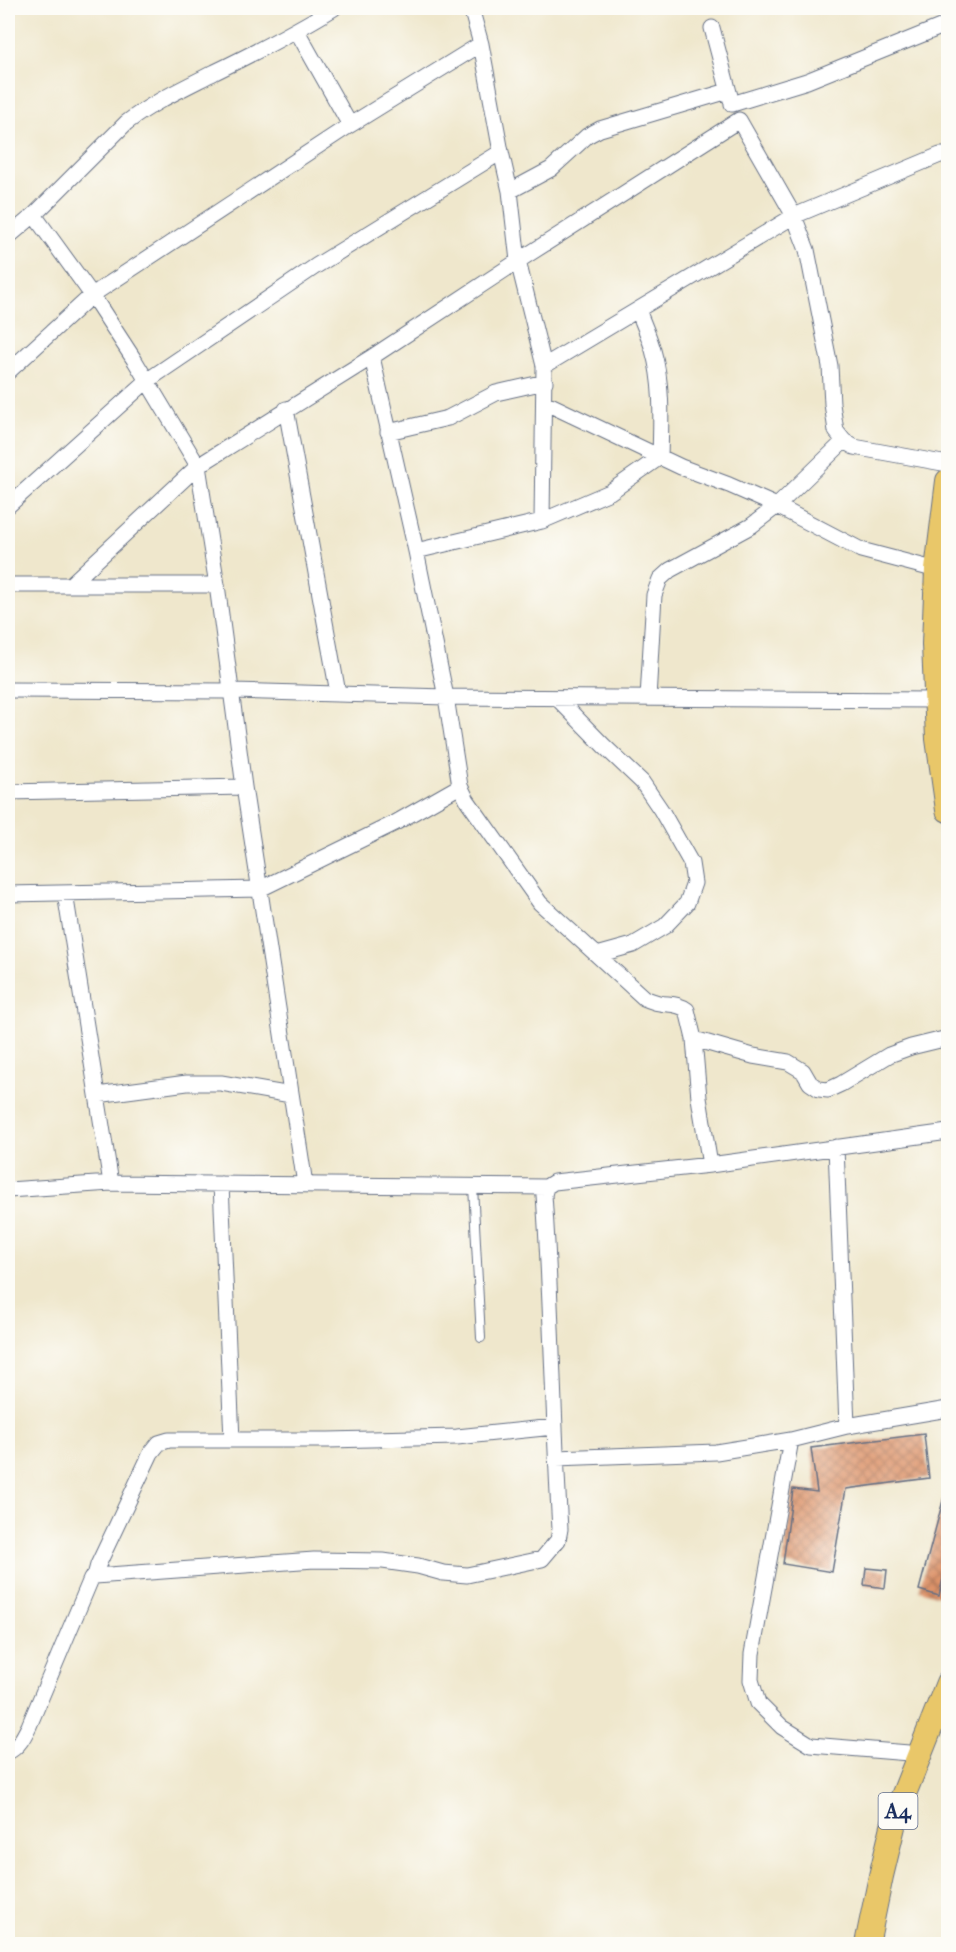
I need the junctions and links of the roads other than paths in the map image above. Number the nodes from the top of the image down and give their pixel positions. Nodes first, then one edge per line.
1 (334, 8) edge
2 (471, 8) edge
3 (948, 24) edge
4 (712, 28) dead end
5 (297, 31) junction
6 (481, 44) junction
7 (730, 98) junction
8 (739, 120) junction
9 (350, 124) junction
10 (946, 151) edge
11 (501, 152) junction
12 (510, 191) junction
13 (34, 215) junction
14 (794, 216) junction
15 (8, 237) edge
16 (518, 261) junction
17 (92, 295) junction
18 (638, 310) junction
19 (372, 357) junction
20 (544, 366) junction
21 (8, 372) edge
22 (147, 380) junction
23 (545, 382) junction
24 (544, 402) junction
25 (286, 409) junction
26 (388, 432) junction
27 (844, 441) junction
28 (660, 457) junction
29 (948, 464) edge
30 (198, 466) junction
31 (948, 481) edge
32 (8, 506) edge
33 (777, 506) junction
34 (542, 521) junction
35 (416, 551) junction
36 (937, 570) junction
37 (8, 585) edge
38 (70, 585) junction
39 (217, 585) junction
40 (942, 617) edge
41 (8, 690) edge
42 (232, 691) junction
43 (338, 693) junction
44 (446, 697) junction
45 (557, 698) junction
46 (648, 698) junction
47 (942, 723) edge
48 (460, 786) junction
49 (244, 787) junction
50 (8, 792) edge
51 (948, 810) edge
52 (260, 889) junction
53 (64, 893) junction
54 (8, 894) edge
55 (597, 955) junction
56 (948, 1038) edge
57 (694, 1039) junction
58 (97, 1095) junction
59 (291, 1095) junction
60 (948, 1132) edge
61 (836, 1148) junction
62 (710, 1165) junction
63 (111, 1183) junction
64 (221, 1184) junction
65 (305, 1184) junction
66 (8, 1185) edge
67 (473, 1186) junction
68 (546, 1187) junction
69 (481, 1338) dead end
70 (948, 1409) edge
71 (847, 1426) junction
72 (554, 1427) junction
73 (232, 1440) junction
74 (791, 1440) junction
75 (556, 1458) junction
76 (95, 1576) junction
77 (948, 1683) edge
78 (8, 1752) edge
79 (921, 1754) junction
80 (867, 1944) edge

1 - 5 street
2 - 6 street
3 - 7 street
4 - 7 street
5 - 9 street
5 - 13 street
6 - 9 street
6 - 11 street
7 - 8 street
7 - 12 street
8 - 14 street
8 - 16 street
9 - 17 street
10 - 14 street
11 - 12 street
11 - 22 street
12 - 16 street
13 - 15 street
13 - 17 street
14 - 18 street
14 - 27 street
16 - 19 street
16 - 20 street
17 - 21 street
17 - 22 street
18 - 20 street
18 - 28 street
19 - 25 street
19 - 26 street
20 - 23 street
22 - 30 street
22 - 32 street
23 - 24 street
23 - 26 street
24 - 28 street
24 - 34 street
25 - 30 street
25 - 43 street
26 - 35 street
27 - 29 street
27 - 33 street
28 - 33 street
28 - 34 street
30 - 38 street
30 - 39 street
31 - 36 main road
33 - 36 street
33 - 46 street
34 - 35 street
35 - 44 street
36 - 40 main road
37 - 38 street
38 - 39 street
39 - 42 street
40 - 47 main road
41 - 42 street
42 - 43 street
42 - 49 street
43 - 44 street
44 - 45 street
44 - 48 street
45 - 46 street
45 - 55 street
46 - 47 street
47 - 51 main road
48 - 52 street
48 - 55 street
49 - 50 street
49 - 52 street
52 - 53 street
52 - 59 street
53 - 54 street
53 - 58 street
55 - 57 street
56 - 57 street
57 - 62 street
58 - 59 street
58 - 63 street
59 - 65 street
60 - 61 street
61 - 62 street
61 - 71 street
62 - 68 street
63 - 64 street
63 - 66 street
64 - 65 street
64 - 73 street
65 - 67 street
67 - 68 street
67 - 69 lane
68 - 72 street
70 - 71 street
71 - 74 street
72 - 73 street
72 - 75 street
73 - 76 street
74 - 75 street
74 - 79 street
75 - 76 street
76 - 78 street
77 - 79 main road, A4
79 - 80 main road, A4

